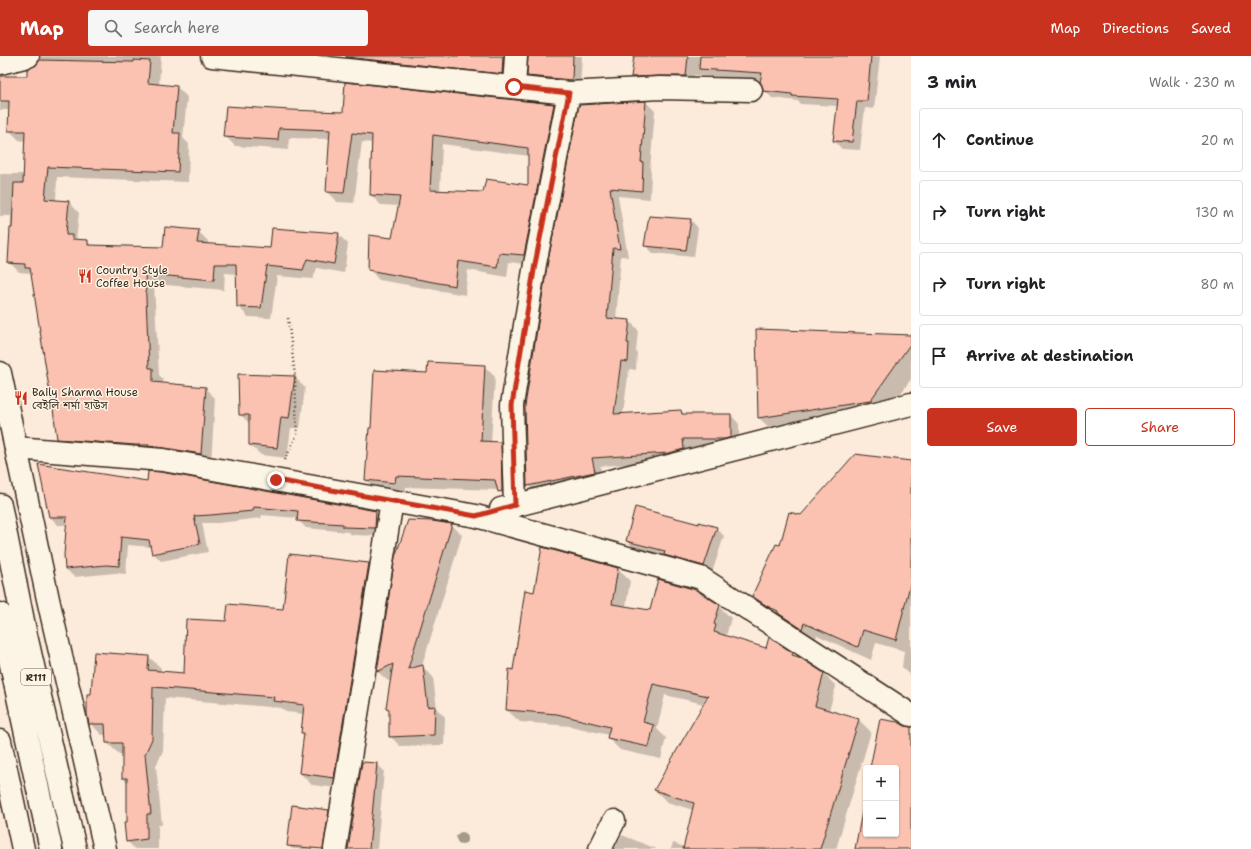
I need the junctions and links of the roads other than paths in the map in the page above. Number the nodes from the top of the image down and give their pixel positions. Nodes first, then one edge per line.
1 (28, 56) edge
2 (212, 56) edge
3 (516, 56) edge
4 (0, 63) edge
5 (514, 87) junction
6 (751, 90) dead end
7 (569, 93) junction
8 (0, 374) edge
9 (911, 404) edge
10 (8, 449) edge
11 (392, 501) junction
12 (0, 505) edge
13 (515, 505) junction
14 (476, 516) junction
15 (0, 614) edge
16 (911, 715) edge
17 (0, 741) edge
18 (614, 820) dead end
19 (23, 849) edge
20 (51, 849) edge
21 (75, 849) edge
22 (105, 849) edge
23 (335, 849) edge
24 (600, 849) edge

1 - 4 street
2 - 5 street
3 - 5 street
5 - 7 street
6 - 7 street
7 - 13 street
8 - 10 street
9 - 13 street
10 - 11 street
10 - 22 street
11 - 14 street
11 - 23 street
12 - 21 street, R111
13 - 14 street
14 - 16 street
15 - 20 street, R111
17 - 19 street
18 - 24 street

